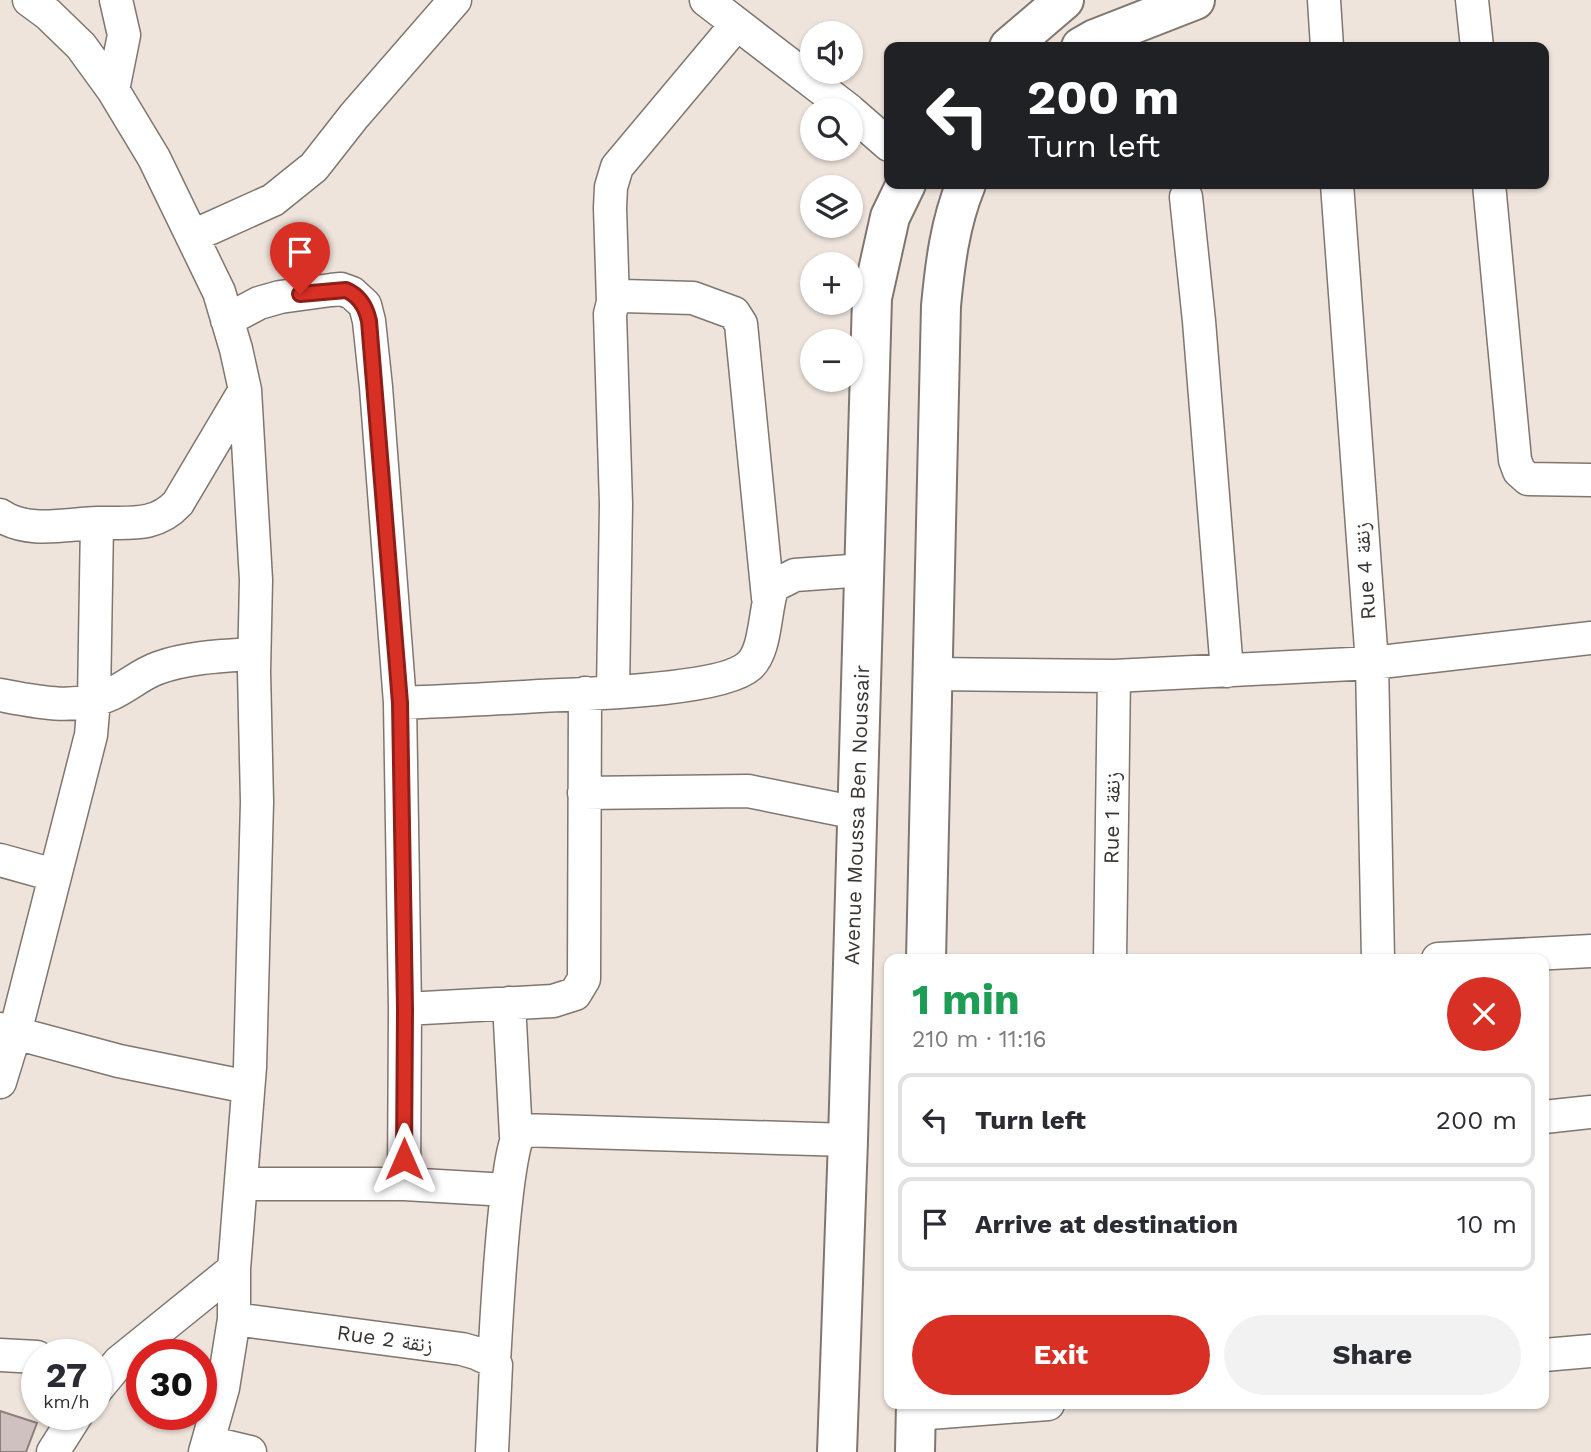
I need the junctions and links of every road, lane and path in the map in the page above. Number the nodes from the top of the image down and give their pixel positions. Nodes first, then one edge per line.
1 (29, 0) edge
2 (116, 0) edge
3 (706, 0) edge
4 (1064, 0) edge
5 (1324, 0) edge
6 (1472, 0) edge
7 (1185, 1) edge
8 (448, 3) edge
9 (736, 24) junction
10 (1015, 42) edge
11 (1090, 42) edge
12 (1327, 42) edge
13 (1476, 42) edge
14 (113, 90) junction
15 (835, 98) edge
16 (863, 122) edge
17 (884, 141) edge
18 (904, 189) edge
19 (964, 189) edge
20 (1337, 189) edge
21 (1489, 189) edge
22 (1186, 197) dead end
23 (192, 236) junction
24 (613, 302) junction
25 (227, 320) junction
26 (245, 390) junction
27 (1591, 480) edge
28 (0, 515) edge
29 (97, 523) junction
30 (864, 570) junction
31 (768, 598) junction
32 (1591, 638) edge
33 (254, 654) junction
34 (1372, 663) junction
35 (1227, 671) junction
36 (933, 674) junction
37 (1114, 676) junction
38 (599, 693) junction
39 (0, 695) edge
40 (94, 700) junction
41 (400, 703) junction
42 (584, 793) junction
43 (857, 813) junction
44 (0, 860) edge
45 (54, 875) junction
46 (1591, 951) edge
47 (926, 954) edge
48 (1110, 954) edge
49 (1378, 954) edge
50 (1534, 954) edge
51 (509, 1003) junction
52 (405, 1009) junction
53 (7, 1031) edge
54 (0, 1082) edge
55 (248, 1087) junction
56 (1591, 1112) edge
57 (1549, 1116) edge
58 (516, 1136) junction
59 (848, 1140) junction
60 (241, 1184) junction
61 (404, 1184) junction
62 (508, 1191) junction
63 (234, 1269) junction
64 (234, 1319) junction
65 (1591, 1352) edge
66 (0, 1355) edge
67 (1549, 1355) edge
68 (21, 1356) edge
69 (112, 1358) edge
70 (494, 1363) junction
71 (916, 1409) edge
72 (66, 1430) edge
73 (206, 1447) edge
74 (52, 1452) edge
75 (250, 1452) edge
76 (492, 1452) edge
77 (837, 1452) edge
78 (915, 1452) edge

1 - 14 street
2 - 14 street
3 - 9 street
4 - 10 street
5 - 12 street
6 - 13 street
7 - 11 street
8 - 23 street
9 - 15 street
9 - 24 street
14 - 23 street
16 - 17 street
18 - 30 street, Avenue Moussa Ben Noussair
19 - 36 street
20 - 34 street, Rue 4 زنقة
21 - 27 street
22 - 35 street
23 - 25 street
24 - 31 street
24 - 38 street
25 - 26 street
25 - 41 street
26 - 29 street
26 - 33 street
28 - 29 street
29 - 40 street
30 - 31 street
30 - 43 street, Avenue Moussa Ben Noussair
31 - 38 street
32 - 34 street
33 - 40 street
33 - 55 street
34 - 35 street
34 - 49 street, Rue 4 زنقة
35 - 37 street
36 - 37 street
36 - 47 street
37 - 48 street, Rue 1 زنقة
38 - 41 street
38 - 42 street
39 - 40 street
40 - 45 street
41 - 52 street
42 - 43 street
42 - 51 street
43 - 59 street, Avenue Moussa Ben Noussair
44 - 45 street
45 - 53 street
46 - 50 street
51 - 52 street
51 - 58 street
52 - 61 street
53 - 54 street
53 - 55 street
55 - 60 street
56 - 57 street
58 - 59 street
58 - 62 street
59 - 77 street, Avenue Moussa Ben Noussair
60 - 61 street
60 - 63 street
61 - 62 street
62 - 70 street
63 - 64 street
63 - 69 street
64 - 70 street, Rue 2 زنقة
64 - 73 street
65 - 67 street
66 - 68 street
70 - 76 street
71 - 78 street
72 - 74 street
73 - 75 street

